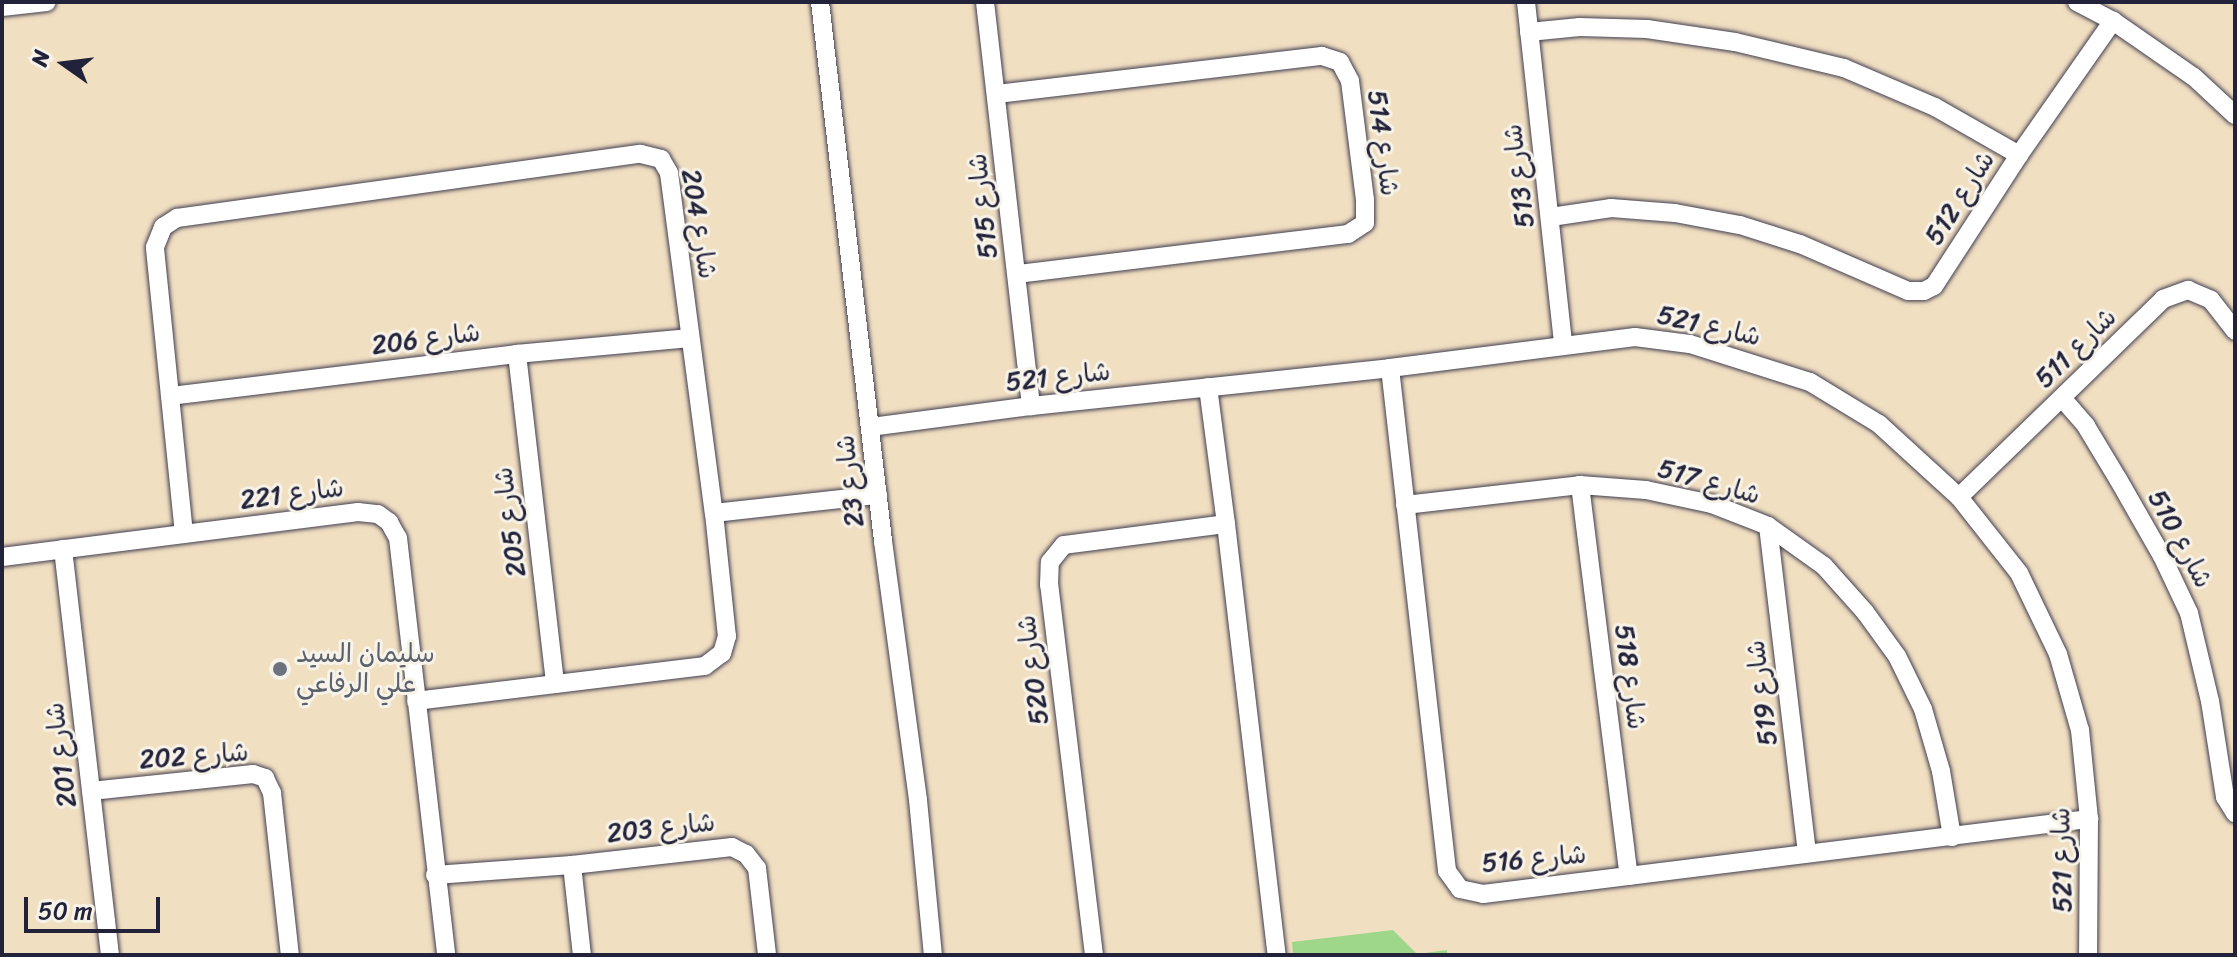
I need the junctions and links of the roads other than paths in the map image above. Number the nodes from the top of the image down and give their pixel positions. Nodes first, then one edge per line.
1 (47, 2) edge
2 (820, 2) edge
3 (985, 2) edge
4 (1526, 2) edge
5 (2077, 2) edge
6 (2, 7) edge
7 (2113, 21) junction
8 (1529, 32) junction
9 (997, 94) junction
10 (2235, 115) edge
11 (2019, 155) junction
12 (1551, 217) junction
13 (1017, 274) junction
14 (2235, 331) edge
15 (689, 338) junction
16 (1563, 343) junction
17 (517, 354) junction
18 (1390, 368) junction
19 (1208, 387) junction
20 (170, 396) junction
21 (2062, 398) junction
22 (1031, 406) junction
23 (871, 427) junction
24 (1580, 485) junction
25 (878, 495) junction
26 (1959, 497) junction
27 (1405, 505) junction
28 (714, 513) junction
29 (1226, 524) junction
30 (1768, 526) junction
31 (184, 534) junction
32 (63, 549) junction
33 (2, 557) edge
34 (555, 684) junction
35 (416, 701) junction
36 (91, 791) junction
37 (2235, 813) edge
38 (2089, 819) junction
39 (1952, 837) junction
40 (1807, 853) junction
41 (572, 865) junction
42 (435, 875) junction
43 (1629, 876) junction
44 (110, 955) edge
45 (290, 955) edge
46 (446, 955) edge
47 (582, 955) edge
48 (767, 955) edge
49 (933, 955) edge
50 (1094, 955) edge
51 (1277, 955) edge
52 (2088, 955) edge

1 - 6 street
2 - 23 street, شارع 23
3 - 9 street, شارع 515
4 - 8 street, شارع 513
5 - 7 street
7 - 10 street
7 - 11 street
8 - 11 street, شارع 512
8 - 12 street, شارع 513
9 - 13 street, شارع 515
9 - 13 street, شارع 514
11 - 12 street, شارع 512
12 - 16 street, شارع 513
13 - 22 street, شارع 515
14 - 21 street, شارع 511
15 - 17 street, شارع 206
15 - 20 street, شارع 204
15 - 28 street, شارع 204
16 - 18 street, شارع 521
16 - 26 street, شارع 521
17 - 20 street, شارع 206
17 - 34 street, شارع 205
18 - 19 street, شارع 521
18 - 27 street, شارع 516
19 - 22 street, شارع 521
19 - 29 street
20 - 31 street, شارع 204
21 - 26 street, شارع 511
21 - 37 street, شارع 510
22 - 23 street, شارع 521
23 - 25 street, شارع 23
24 - 27 street, شارع 517
24 - 30 street, شارع 517
24 - 43 street, شارع 518
25 - 28 street
25 - 49 street, شارع 23
26 - 38 street, شارع 521
27 - 43 street, شارع 516
28 - 34 street, شارع 204
29 - 50 street, شارع 520
29 - 51 street
30 - 39 street, شارع 517
30 - 40 street, شارع 519
31 - 32 street, شارع 221
31 - 35 street, شارع 221
32 - 33 street, شارع 221
32 - 36 street, شارع 201
34 - 35 street, شارع 204
35 - 42 street, شارع 221
36 - 44 street, شارع 201
36 - 45 street, شارع 202
38 - 39 street, شارع 516
38 - 52 street, شارع 521
39 - 40 street, شارع 516
40 - 43 street, شارع 516
41 - 42 street, شارع 203
41 - 47 street
41 - 48 street, شارع 203
42 - 46 street, شارع 221

